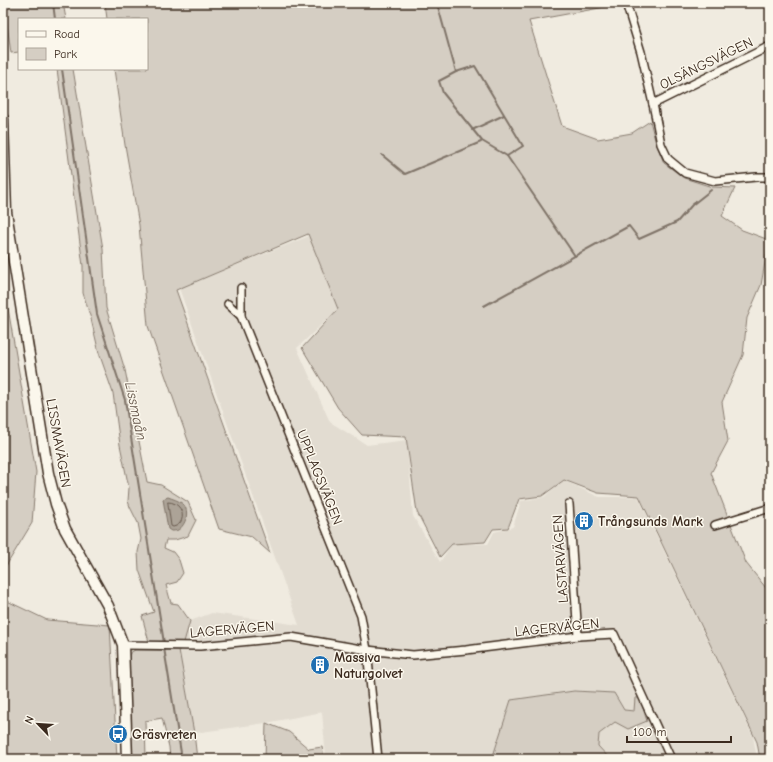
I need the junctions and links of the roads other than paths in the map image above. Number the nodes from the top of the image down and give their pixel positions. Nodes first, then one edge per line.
1 (626, 3) edge
2 (770, 46) edge
3 (653, 104) junction
4 (3, 119) edge
5 (770, 177) edge
6 (242, 288) dead end
7 (228, 304) dead end
8 (241, 316) junction
9 (570, 504) dead end
10 (770, 508) edge
11 (715, 525) dead end
12 (578, 636) junction
13 (123, 645) junction
14 (367, 650) junction
15 (127, 759) edge
16 (378, 759) edge
17 (671, 759) edge

1 - 3 street
2 - 3 street, OLSÄNGSVÄGEN
3 - 5 street
4 - 13 street, LISSMAVÄGEN
6 - 8 street
7 - 8 street
8 - 14 street, UPPLAGSVÄGEN
9 - 12 street, LASTARVÄGEN
10 - 11 street
12 - 14 street, LAGERVÄGEN
12 - 17 street, LAGERVÄGEN
13 - 14 street, LAGERVÄGEN
13 - 15 street, LISSMAVÄGEN
14 - 16 street

